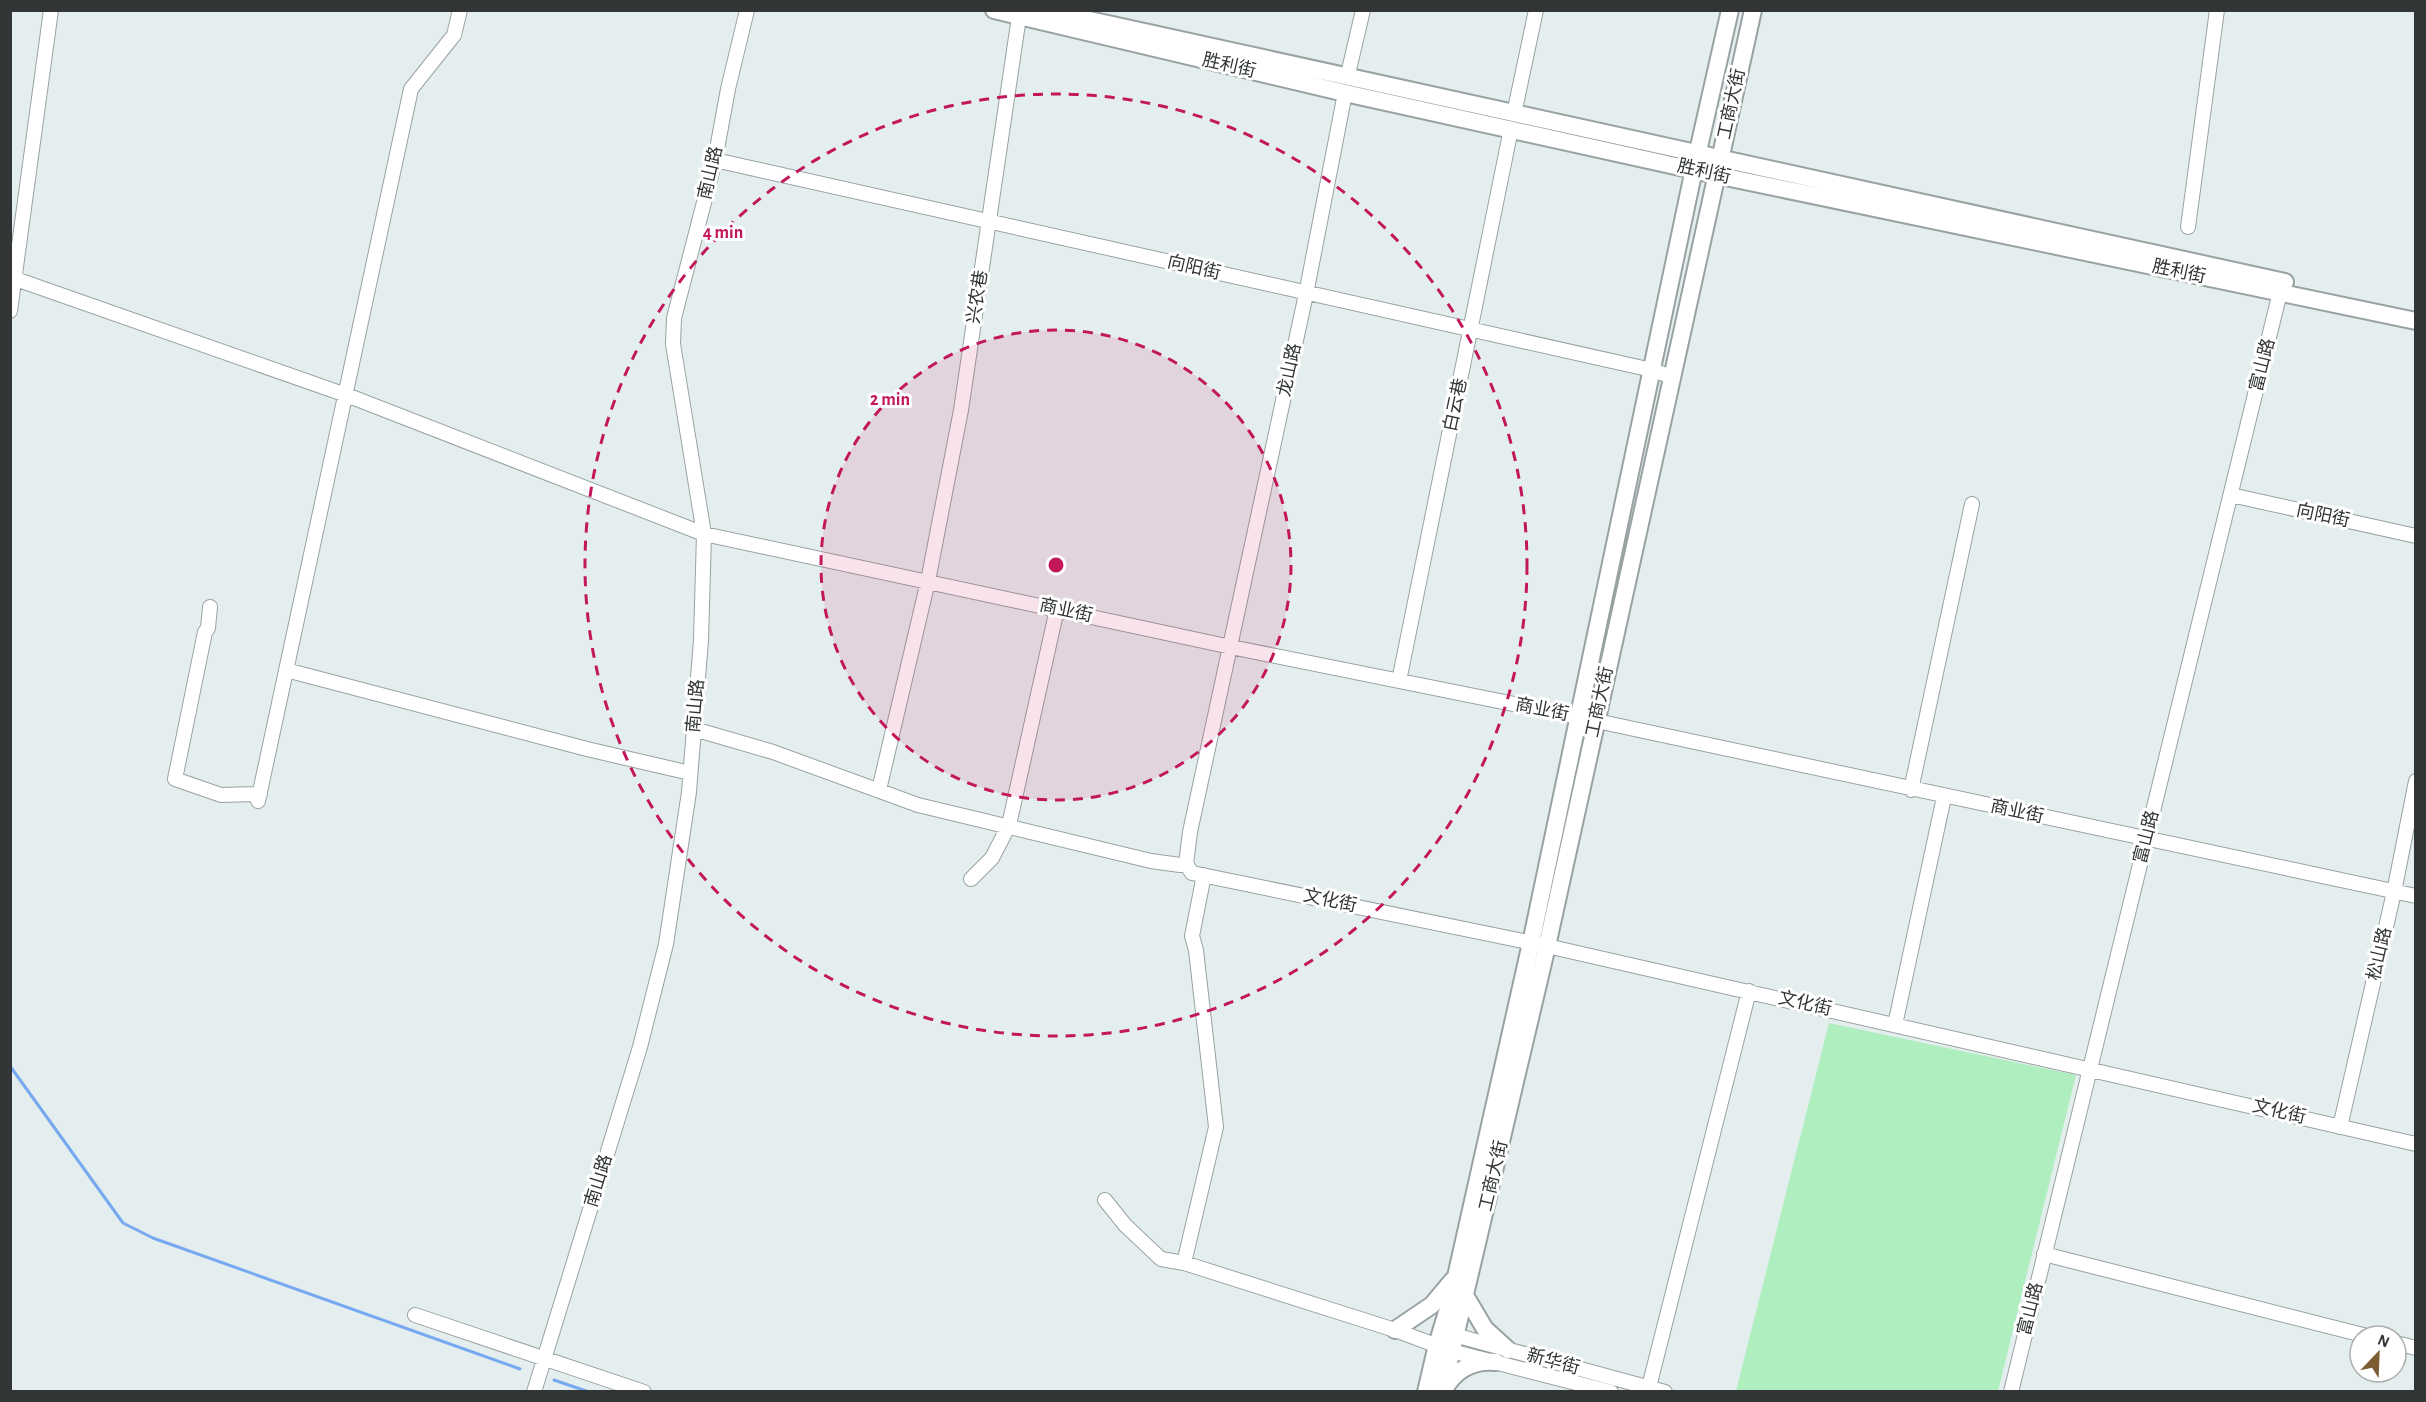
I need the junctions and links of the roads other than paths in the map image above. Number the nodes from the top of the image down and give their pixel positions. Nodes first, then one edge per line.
1 (51, 10) edge
2 (460, 10) edge
3 (747, 10) edge
4 (994, 10) edge
5 (1044, 10) edge
6 (1363, 10) edge
7 (1536, 10) edge
8 (1730, 10) edge
9 (1753, 10) edge
10 (2217, 10) edge
11 (1019, 14) edge
12 (1348, 74) junction
13 (1345, 93) junction
14 (1513, 121) junction
15 (716, 160) junction
16 (1696, 162) junction
17 (1718, 167) junction
18 (990, 222) junction
19 (2188, 227) dead end
20 (13, 277) edge
21 (2282, 287) junction
22 (1306, 294) junction
23 (2415, 310) edge
24 (10, 311) edge
25 (2415, 321) edge
26 (1471, 330) junction
27 (1652, 370) junction
28 (1672, 377) junction
29 (2231, 495) junction
30 (1972, 504) dead end
31 (704, 534) junction
32 (2415, 536) edge
33 (928, 581) junction
34 (210, 607) dead end
35 (1057, 609) junction
36 (1231, 647) junction
37 (286, 670) junction
38 (1399, 681) junction
39 (1578, 717) junction
40 (1596, 721) junction
41 (694, 729) junction
42 (690, 773) junction
43 (2415, 781) edge
44 (879, 790) junction
45 (1911, 790) junction
46 (1944, 797) junction
47 (1009, 825) junction
48 (2146, 839) junction
49 (1194, 870) junction
50 (971, 879) dead end
51 (2394, 892) junction
52 (2415, 896) edge
53 (1539, 944) junction
54 (1749, 991) junction
55 (1895, 1025) junction
56 (2089, 1068) junction
57 (2340, 1127) junction
58 (2415, 1144) edge
59 (1105, 1200) dead end
60 (2044, 1254) junction
61 (1184, 1263) junction
62 (1457, 1274) junction
63 (1466, 1297) junction
64 (415, 1315) dead end
65 (1395, 1330) junction
66 (2348, 1331) edge
67 (1446, 1341) junction
68 (1502, 1356) junction
69 (544, 1358) junction
70 (1649, 1387) junction
71 (534, 1392) edge
72 (644, 1392) edge
73 (1426, 1392) edge
74 (1443, 1392) edge
75 (1611, 1392) edge
76 (1665, 1392) edge
77 (2011, 1392) edge

1 - 20 street
2 - 37 street
3 - 15 street, 南山路
4 - 11 main road, 胜利街
5 - 12 main road, 胜利街
6 - 12 street
7 - 14 street, 白云巷
8 - 16 main road, 工商大街
9 - 17 main road, 工商大街
10 - 19 street
11 - 13 main road, 胜利街
11 - 18 street, 兴农巷
12 - 14 main road, 胜利街
13 - 14 main road, 胜利街
13 - 22 street, 龙山路
14 - 16 main road, 胜利街
14 - 26 street, 白云巷
15 - 18 street, 向阳街
15 - 31 street, 南山路
16 - 17 main road, 胜利街
16 - 27 main road, 工商大街
17 - 21 main road, 胜利街
17 - 28 main road, 工商大街
18 - 22 street, 向阳街
18 - 33 street, 兴农巷
20 - 24 street
20 - 31 street, 商业街
21 - 23 main road, 胜利街
21 - 25 main road, 胜利街
21 - 29 street, 富山路
22 - 26 street, 向阳街
22 - 36 street, 龙山路
26 - 27 street, 向阳街
26 - 38 street, 白云巷
27 - 28 street, 向阳街
27 - 39 main road, 工商大街
28 - 40 main road, 工商大街
29 - 32 street, 向阳街
29 - 48 street, 富山路
30 - 45 street
31 - 33 street, 商业街
31 - 41 street, 南山路
33 - 35 street, 商业街
33 - 44 street, 兴农巷
34 - 37 street
35 - 36 street, 商业街
35 - 47 street
36 - 38 street, 商业街
36 - 49 street, 龙山路
37 - 42 street
38 - 39 street, 商业街
39 - 40 street, 商业街
39 - 53 main road, 工商大街
40 - 45 street, 商业街
40 - 53 main road, 工商大街
41 - 42 street, 南山路
41 - 44 street, 文化街
42 - 69 street, 南山路
43 - 51 street, 松山路
44 - 47 street, 文化街
45 - 46 street, 商业街
46 - 48 street, 商业街
46 - 55 street
47 - 49 street, 文化街
47 - 50 street
48 - 51 street, 商业街
48 - 56 street, 富山路
49 - 53 street, 文化街
49 - 61 street, 龙山路
51 - 52 street, 商业街
51 - 57 street, 松山路
53 - 54 street, 文化街
53 - 62 main road, 工商大街
53 - 63 main road, 工商大街
54 - 55 street, 文化街
54 - 70 street
55 - 56 street, 文化街
56 - 57 street, 文化街
56 - 60 street, 富山路
57 - 58 street, 文化街
59 - 61 street, 新华街
60 - 66 street
60 - 77 street, 富山路
61 - 65 street, 新华街
62 - 65 main road
62 - 67 main road, 工商大街
63 - 67 main road, 工商大街
63 - 68 main road
64 - 69 street
65 - 67 street, 新华街
67 - 68 street, 新华街
67 - 73 main road, 工商大街
67 - 74 main road, 工商大街
68 - 70 street, 新华街
68 - 74 main road
68 - 75 street, 新华街
69 - 71 street, 南山路
69 - 72 street
70 - 76 street, 新华街

